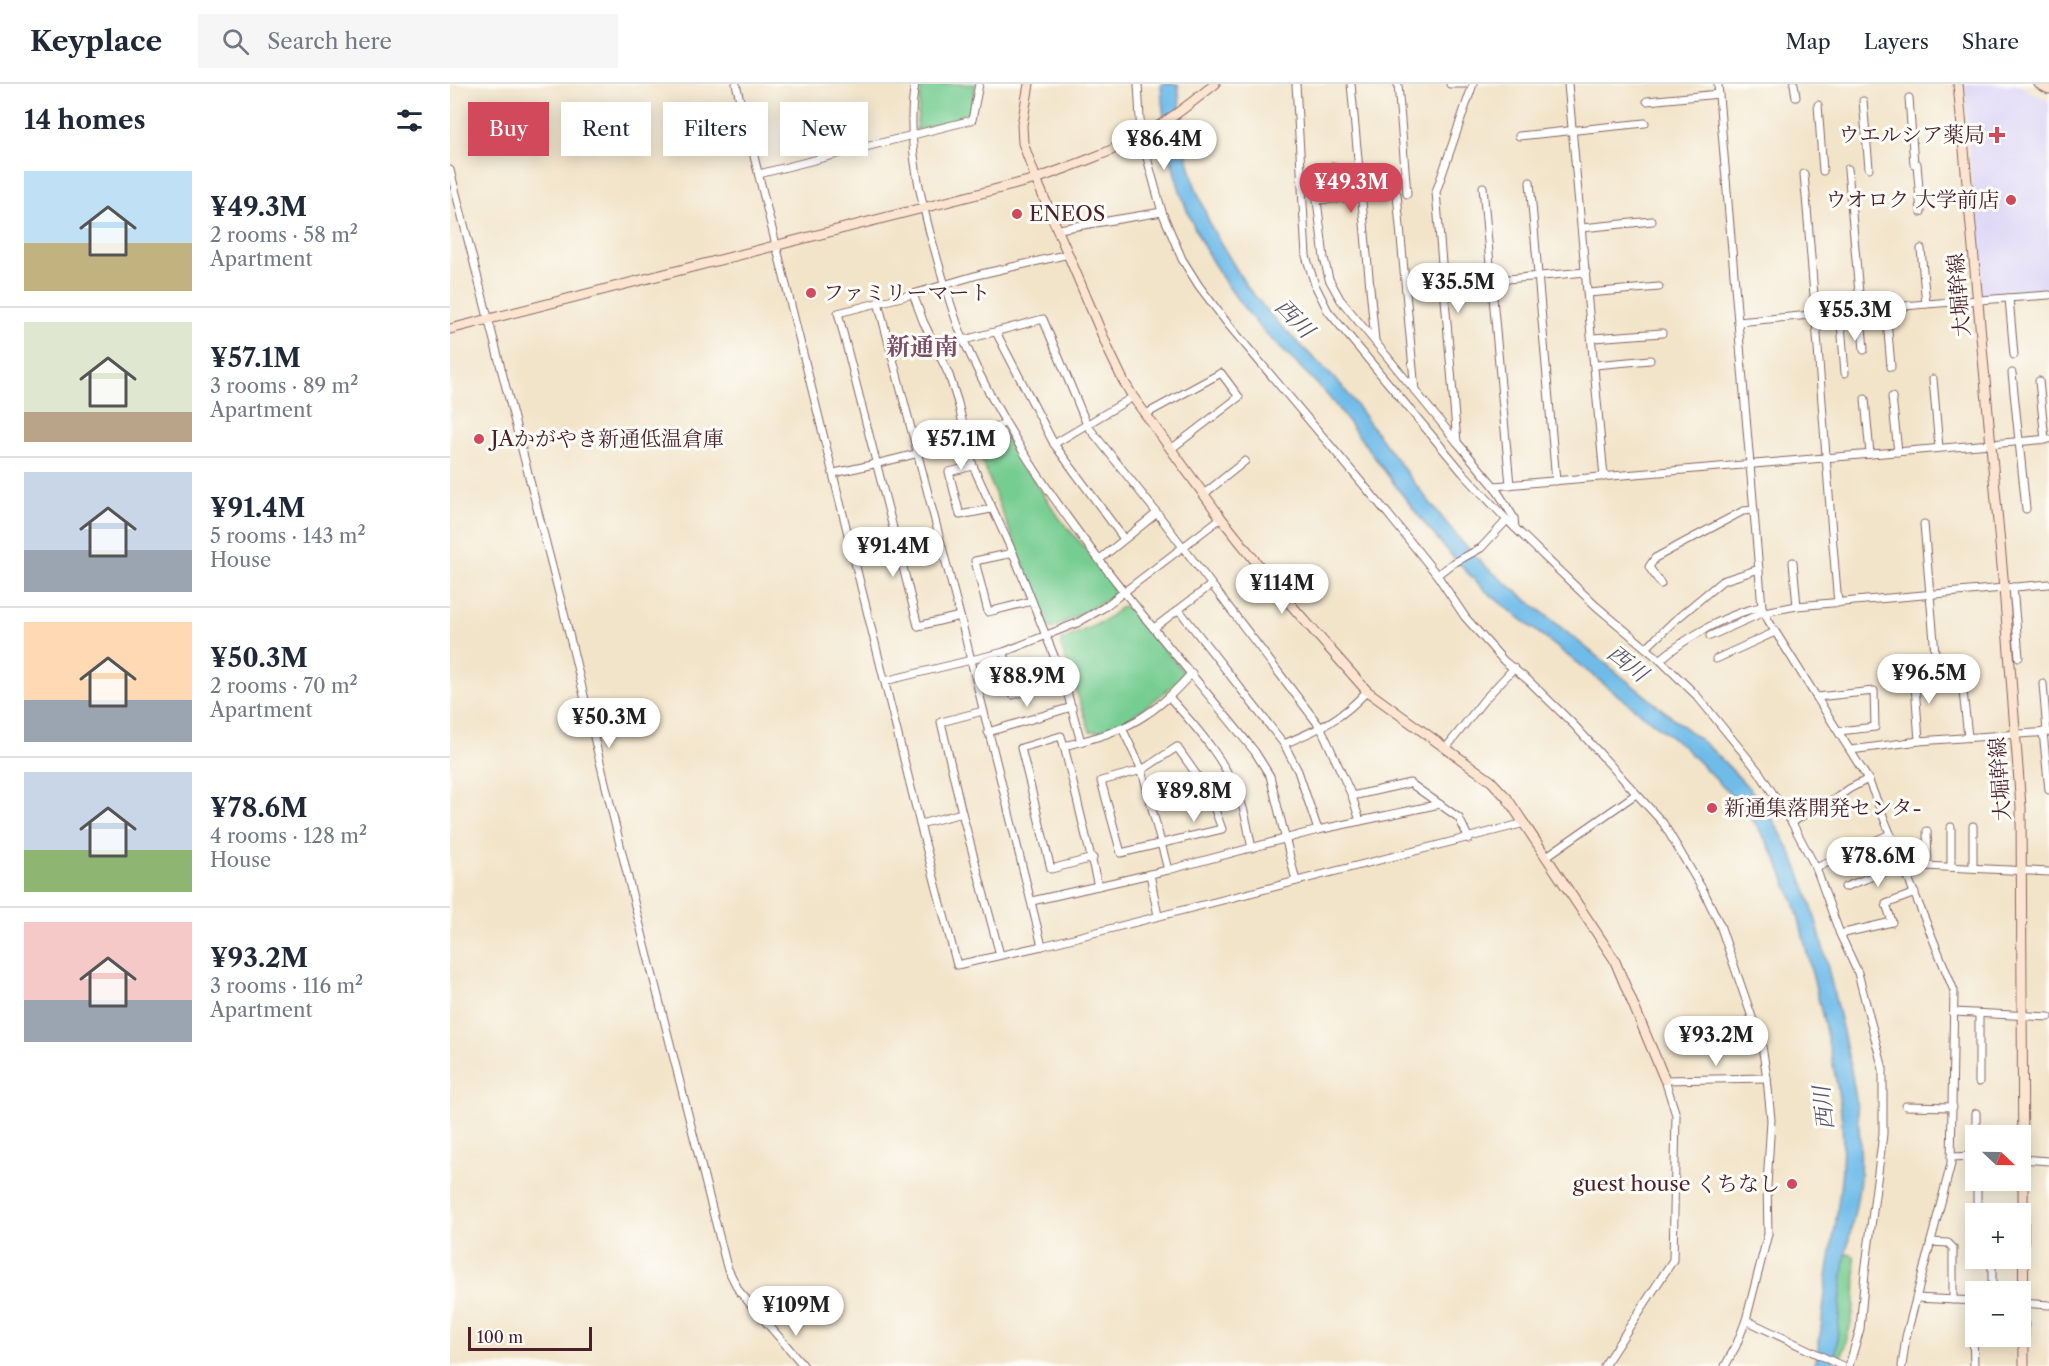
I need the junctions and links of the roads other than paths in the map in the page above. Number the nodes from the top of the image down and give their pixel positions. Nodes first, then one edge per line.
1 (736, 84) edge
2 (915, 84) edge
3 (979, 84) edge
4 (1029, 84) edge
5 (1138, 84) edge
6 (1215, 84) edge
7 (1296, 84) edge
8 (1351, 84) edge
9 (1398, 84) edge
10 (1450, 84) edge
11 (1465, 84) edge
12 (1473, 84) edge
13 (1569, 84) edge
14 (1718, 84) edge
15 (1794, 84) edge
16 (1958, 84) edge
17 (1719, 94) junction
18 (1796, 97) dead end
19 (1909, 98) dead end
20 (1647, 101) dead end
21 (1863, 101) dead end
22 (1818, 105) dead end
23 (1645, 123) dead end
24 (1573, 130) junction
25 (913, 134) junction
26 (1141, 136) junction
27 (1519, 136) dead end
28 (1333, 166) dead end
29 (1869, 168) dead end
30 (450, 170) edge
31 (1848, 170) dead end
32 (1823, 171) dead end
33 (759, 174) junction
34 (1804, 174) dead end
35 (1036, 179) junction
36 (1530, 182) dead end
37 (1484, 187) dead end
38 (1397, 194) dead end
39 (1407, 194) dead end
40 (1362, 197) junction
41 (1336, 199) junction
42 (923, 208) junction
43 (1162, 212) junction
44 (1921, 212) dead end
45 (1652, 222) dead end
46 (1582, 228) junction
47 (1059, 229) junction
48 (776, 246) junction
49 (1921, 249) dead end
50 (1069, 254) junction
51 (1586, 272) junction
52 (1539, 277) junction
53 (1492, 281) junction
54 (945, 285) junction
55 (1443, 285) junction
56 (1659, 287) dead end
57 (1406, 288) junction
58 (1588, 293) junction
59 (913, 294) junction
60 (2049, 295) edge
61 (2009, 298) junction
62 (1978, 300) junction
63 (878, 303) junction
64 (1926, 304) junction
65 (1886, 308) junction
66 (1859, 310) junction
67 (1840, 312) junction
68 (1816, 315) junction
69 (487, 320) junction
70 (1738, 322) junction
71 (450, 329) edge
72 (996, 332) junction
73 (1662, 333) dead end
74 (1593, 338) junction
75 (964, 340) junction
76 (1375, 343) junction
77 (1864, 350) dead end
78 (2014, 355) dead end
79 (1650, 360) dead end
80 (1595, 365) junction
81 (1891, 366) dead end
82 (1845, 373) dead end
83 (2012, 373) dead end
84 (1933, 379) dead end
85 (2039, 381) dead end
86 (1415, 391) junction
87 (1133, 397) junction
88 (1892, 397) dead end
89 (1865, 399) dead end
90 (1146, 414) junction
91 (1005, 423) junction
92 (1087, 425) junction
93 (967, 440) junction
94 (2047, 440) edge
95 (1457, 442) junction
96 (2019, 442) junction
97 (1054, 444) junction
98 (1990, 444) junction
99 (1940, 448) junction
100 (1171, 449) junction
101 (1898, 452) junction
102 (1870, 454) junction
103 (917, 455) junction
104 (1825, 458) junction
105 (1245, 461) dead end
106 (876, 464) junction
107 (1750, 465) junction
108 (973, 466) junction
109 (834, 473) junction
110 (1604, 477) junction
111 (1556, 481) junction
112 (1510, 485) junction
113 (1494, 486) junction
114 (1204, 494) junction
115 (991, 509) junction
116 (2025, 509) dead end
117 (1754, 510) junction
118 (1157, 513) junction
119 (1221, 518) junction
120 (1507, 520) junction
121 (1924, 524) dead end
122 (1515, 528) junction
123 (1124, 539) junction
124 (1183, 547) junction
125 (1013, 553) junction
126 (1100, 559) junction
127 (1793, 562) dead end
128 (1759, 568) junction
129 (1437, 575) junction
130 (1661, 584) dead end
131 (2049, 584) edge
132 (1211, 585) junction
133 (2008, 587) junction
134 (1125, 591) junction
135 (1930, 595) junction
136 (1032, 601) junction
137 (1838, 603) junction
138 (1797, 606) junction
139 (1179, 610) junction
140 (1763, 610) junction
141 (960, 616) junction
142 (1154, 628) junction
143 (1775, 632) junction
144 (1710, 636) dead end
145 (1046, 637) junction
146 (1646, 648) junction
147 (1004, 652) junction
148 (2019, 657) dead end
149 (1716, 659) dead end
150 (1660, 660) junction
151 (970, 662) junction
152 (1936, 665) dead end
153 (1514, 669) junction
154 (1914, 671) dead end
155 (1192, 673) junction
156 (885, 681) junction
157 (1064, 681) junction
158 (1962, 682) dead end
159 (2043, 684) dead end
160 (1367, 691) junction
161 (1169, 696) junction
162 (1817, 697) junction
163 (1072, 706) junction
164 (983, 711) junction
165 (1122, 728) junction
166 (1321, 728) junction
167 (1839, 731) junction
168 (988, 732) junction
169 (2046, 732) edge
170 (2015, 734) junction
171 (1968, 737) junction
172 (1919, 741) junction
173 (1081, 742) junction
174 (1284, 744) junction
175 (1064, 746) junction
176 (1446, 748) junction
177 (1851, 750) junction
178 (1142, 770) junction
179 (1868, 779) junction
180 (2049, 790) edge
181 (1208, 791) junction
182 (1636, 794) junction
183 (1352, 796) junction
184 (1151, 802) junction
185 (1440, 804) junction
186 (962, 813) junction
187 (1360, 820) junction
188 (1792, 823) junction
189 (920, 824) junction
190 (1525, 824) junction
191 (1973, 826) dead end
192 (1951, 827) dead end
193 (1318, 830) junction
194 (1927, 831) dead end
195 (1890, 834) junction
196 (1286, 838) junction
197 (1469, 839) junction
198 (1160, 844) junction
199 (1252, 848) junction
200 (1546, 856) junction
201 (1093, 858) junction
202 (1902, 865) junction
203 (1928, 866) junction
204 (1951, 867) junction
205 (1816, 868) junction
206 (1973, 868) junction
207 (1167, 870) junction
208 (2022, 871) junction
209 (2049, 872) edge
210 (1150, 874) junction
211 (1296, 881) junction
212 (1098, 886) junction
213 (1845, 887) dead end
214 (1915, 893) junction
215 (1032, 901) junction
216 (1158, 916) junction
217 (1840, 934) junction
218 (1042, 946) junction
219 (1000, 955) junction
220 (1954, 1012) junction
221 (1979, 1014) junction
222 (2023, 1016) junction
223 (2049, 1017) edge
224 (1767, 1078) junction
225 (1665, 1080) junction
226 (1979, 1082) dead end
227 (1906, 1106) dead end
228 (1953, 1107) junction
229 (1976, 1113) dead end
230 (1976, 1125) edge
231 (2021, 1125) edge
232 (1951, 1156) junction
233 (1965, 1156) edge
234 (2031, 1160) edge
235 (2049, 1161) edge
236 (2021, 1191) edge
237 (1931, 1242) junction
238 (2022, 1281) edge
239 (1916, 1298) junction
240 (1953, 1300) junction
241 (1965, 1301) edge
242 (2031, 1304) edge
243 (2049, 1305) edge
244 (1746, 1320) junction
245 (1974, 1347) edge
246 (2023, 1347) edge
247 (1839, 1365) edge
248 (804, 1366) edge
249 (1604, 1366) edge
250 (1725, 1366) edge
251 (1849, 1366) edge
252 (1902, 1366) edge
253 (1974, 1366) edge
254 (2024, 1366) edge

1 - 33 street
2 - 25 street
3 - 25 street
4 - 35 street
5 - 26 street
6 - 26 street
7 - 120 street
8 - 40 street
9 - 39 street
10 - 11 street
12 - 55 street
13 - 24 street
14 - 17 street
15 - 18 street
16 - 62 street, 大堀幹線
17 - 20 street
17 - 70 street
19 - 44 street
21 - 29 street
22 - 32 street
23 - 24 street
24 - 27 street
24 - 46 street
25 - 33 street
25 - 42 street
26 - 35 street
26 - 43 street
28 - 41 street
30 - 69 street
31 - 66 street
33 - 48 street
34 - 68 street
35 - 42 street
35 - 47 street
36 - 52 street
37 - 53 street
38 - 57 street
40 - 41 street
40 - 76 street
41 - 76 street
42 - 48 street
42 - 54 street
43 - 47 street
43 - 129 street
45 - 46 street
46 - 51 street
47 - 50 street
48 - 69 street
48 - 109 street
49 - 64 street
50 - 54 street
50 - 87 street
51 - 52 street
51 - 58 street
52 - 53 street
52 - 111 street
53 - 55 street
53 - 112 street
54 - 59 street
54 - 75 street
55 - 57 street
55 - 95 street
56 - 58 street
57 - 86 street
58 - 74 street
59 - 63 street
59 - 93 street
60 - 61 street
61 - 62 street
61 - 78 street
62 - 64 street
62 - 98 street, 大堀幹線
63 - 103 street
63 - 106 street
64 - 65 street
65 - 66 street
65 - 81 street
66 - 67 street
66 - 77 street
67 - 68 street
67 - 82 street
68 - 70 street
68 - 104 street
69 - 71 street
69 - 248 street
70 - 107 street
72 - 75 street
72 - 92 street
72 - 97 street
73 - 74 street
74 - 80 street
75 - 91 street
76 - 86 street
79 - 80 street
80 - 110 street
83 - 96 street
84 - 99 street
85 - 94 street
86 - 95 street
87 - 90 street
87 - 92 street
88 - 101 street
89 - 102 street
90 - 100 street
90 - 100 street
91 - 93 street
91 - 126 street
92 - 97 street
92 - 118 street
93 - 103 street
93 - 108 street
94 - 96 street
95 - 113 street
96 - 98 street
96 - 116 street
97 - 123 street
98 - 99 street
98 - 133 street, 大堀幹線
99 - 101 street
100 - 114 street
101 - 102 street
102 - 104 street
103 - 106 street
103 - 141 street
104 - 107 street
104 - 137 street
105 - 114 street
106 - 109 street
106 - 141 street
107 - 110 street
107 - 117 street
108 - 115 street
108 - 115 street
109 - 156 street
110 - 111 street
111 - 112 street
112 - 113 street
113 - 122 street
114 - 119 street
115 - 125 street
117 - 128 street
117 - 130 street
118 - 123 street
118 - 124 street
119 - 124 street
119 - 160 street
120 - 122 street
120 - 129 street
121 - 135 street
122 - 146 street
123 - 126 street
124 - 132 street
124 - 134 street
125 - 136 street
125 - 136 street
126 - 134 street
127 - 138 street
128 - 140 street
128 - 146 street
129 - 153 street
131 - 133 street
132 - 139 street
132 - 166 street
133 - 135 street
133 - 148 street
133 - 170 street, 大堀幹線
134 - 142 street
134 - 145 street
135 - 137 street
135 - 152 street
136 - 145 street
137 - 138 street
138 - 140 street
139 - 142 street
139 - 174 street
140 - 143 street
140 - 144 street
140 - 150 street
141 - 151 street
142 - 155 street
143 - 149 street
143 - 162 street
145 - 147 street
145 - 157 street
146 - 150 street
147 - 151 street
147 - 157 street
150 - 188 street
151 - 156 street
151 - 164 street
153 - 176 street
153 - 182 street
154 - 172 street
155 - 161 street
155 - 196 street
156 - 189 street
157 - 163 street
158 - 171 street
159 - 169 street
160 - 166 street
160 - 176 street
161 - 165 street
161 - 199 street
162 - 167 street
162 - 167 street
163 - 168 street
163 - 173 street
164 - 168 street
164 - 186 street
165 - 173 street
165 - 178 street
166 - 174 street
166 - 183 street
167 - 177 street
168 - 215 street
169 - 170 street
169 - 180 street
170 - 171 street
170 - 208 street, 大堀幹線
171 - 172 street
172 - 177 street
173 - 175 street
174 - 193 street
175 - 201 street
175 - 201 street
176 - 190 street
177 - 179 street
178 - 181 street
178 - 184 street
178 - 198 street
179 - 188 street
179 - 195 street
181 - 184 street
181 - 198 street
182 - 200 street
182 - 224 street
183 - 185 street
183 - 187 street
184 - 198 street
185 - 187 street
185 - 197 street
186 - 189 street
186 - 219 street
187 - 193 street
188 - 205 street
189 - 219 street
190 - 197 street
190 - 200 street
191 - 206 street
192 - 204 street
193 - 196 street
194 - 203 street
195 - 202 street
195 - 205 street
196 - 199 street
196 - 211 street
197 - 211 street
198 - 207 street
199 - 207 street
200 - 225 street
201 - 212 street
202 - 203 street
202 - 213 street
202 - 214 street
203 - 204 street
204 - 206 street
205 - 217 street
206 - 208 street
207 - 210 street
208 - 209 street
208 - 222 street, 大堀幹線
210 - 212 street
210 - 216 street
211 - 216 street
212 - 215 street
214 - 217 street
214 - 220 street
215 - 218 street
216 - 218 street
217 - 251 street
218 - 219 street
220 - 221 street
220 - 228 street
221 - 222 street
221 - 226 street
222 - 223 street
222 - 231 street, 大堀幹線
224 - 225 street
224 - 244 street
225 - 249 street
227 - 228 street
228 - 232 street
229 - 230 street
232 - 233 street
232 - 237 street
234 - 235 street
236 - 238 street, 大堀幹線
237 - 239 street
237 - 240 street
239 - 240 street
239 - 252 street
240 - 241 street
242 - 243 street
244 - 247 street
244 - 250 street
245 - 253 street
246 - 254 street, 大堀幹線

